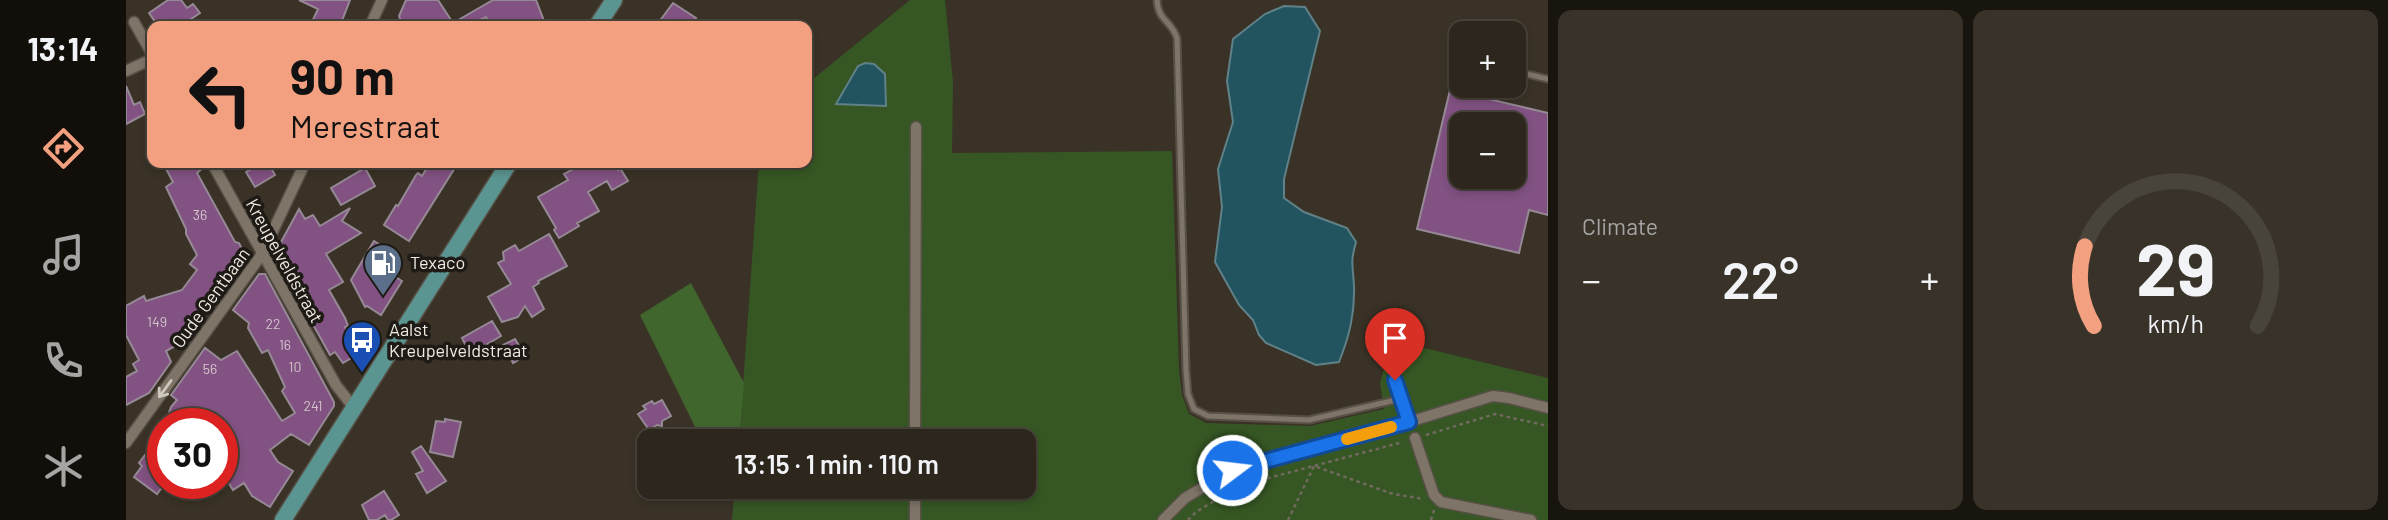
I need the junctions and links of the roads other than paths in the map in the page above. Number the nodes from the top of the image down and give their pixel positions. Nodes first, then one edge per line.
1 (382, 0) edge
2 (614, 0) edge
3 (1157, 0) edge
4 (372, 21) edge
5 (600, 21) edge
6 (134, 22) dead end
7 (147, 47) edge
8 (147, 60) edge
9 (126, 71) edge
10 (1526, 74) edge
11 (1548, 79) edge
12 (916, 127) dead end
13 (215, 168) edge
14 (303, 168) edge
15 (506, 168) edge
16 (262, 254) junction
17 (1395, 380) dead end
18 (1400, 399) junction
19 (354, 408) junction
20 (1548, 408) edge
21 (1409, 422) junction
22 (915, 429) edge
23 (1415, 439) road end
24 (126, 443) edge
25 (915, 499) edge
26 (283, 520) edge
27 (915, 520) edge
28 (1163, 520) edge
29 (1531, 520) edge

1 - 4 street
2 - 5 main road
3 - 18 lane
6 - 7 street
8 - 9 street
10 - 11 lane
12 - 22 street
13 - 16 street, Kreupelveldstraat
14 - 16 street, Oude Gentbaan
15 - 19 main road
16 - 19 street, Kreupelveldstraat
16 -> 24 street, Oude Gentbaan
17 - 18 street
18 - 21 street
19 - 26 main road
20 - 21 street
21 - 28 street
23 - 29 street
25 - 27 street

